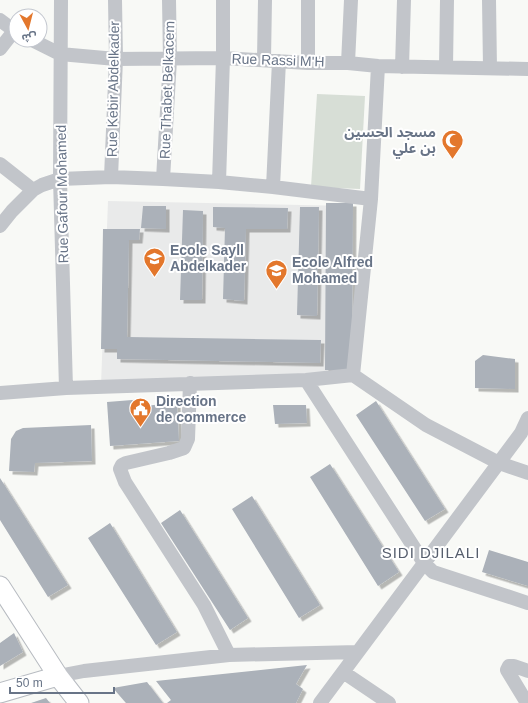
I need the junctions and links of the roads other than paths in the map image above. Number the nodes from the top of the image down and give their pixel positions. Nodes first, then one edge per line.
1 (61, 0) edge
2 (115, 0) edge
3 (169, 0) edge
4 (223, 0) edge
5 (265, 0) edge
6 (308, 0) edge
7 (351, 0) edge
8 (404, 0) edge
9 (447, 0) edge
10 (489, 0) edge
11 (8, 39) edge
12 (48, 48) edge
13 (0, 49) edge
14 (60, 54) junction
15 (223, 58) junction
16 (116, 59) junction
17 (170, 59) junction
18 (264, 59) junction
19 (279, 61) junction
20 (308, 63) junction
21 (348, 63) junction
22 (378, 66) junction
23 (402, 67) junction
24 (446, 67) junction
25 (490, 68) junction
26 (528, 68) edge
27 (0, 164) edge
28 (111, 178) junction
29 (60, 179) junction
30 (164, 179) junction
31 (219, 182) junction
32 (273, 187) junction
33 (33, 190) junction
34 (371, 199) junction
35 (0, 226) edge
36 (352, 375) junction
37 (306, 380) junction
38 (190, 383) junction
39 (66, 388) junction
40 (0, 394) edge
41 (528, 418) edge
42 (499, 463) junction
43 (528, 473) edge
44 (424, 563) junction
45 (0, 586) edge
46 (528, 602) edge
47 (358, 652) junction
48 (229, 655) junction
49 (528, 671) edge
50 (343, 672) junction
51 (58, 676) junction
52 (0, 693) edge
53 (322, 702) edge
54 (79, 703) edge
55 (389, 703) edge
56 (527, 703) edge

1 - 14 street, Rue Gafour Mohamed
2 - 16 street, Rue Kebir Abdelkader
3 - 17 street, Rue Thabet Belkacem
4 - 15 street
5 - 18 street
6 - 20 street
7 - 21 street
8 - 23 street
9 - 24 street
10 - 25 street
11 - 13 street
12 - 14 street, Rue Rassi M'H
14 - 16 street, Rue Rassi M'H
14 - 29 street, Rue Gafour Mohamed
15 - 17 street, Rue Rassi M'H
15 - 18 street, Rue Rassi M'H
15 - 31 street
16 - 17 street, Rue Rassi M'H
16 - 28 street, Rue Kebir Abdelkader
17 - 30 street, Rue Thabet Belkacem
18 - 19 street, Rue Rassi M'H
19 - 20 street, Rue Rassi M'H
19 - 32 street
20 - 21 street, Rue Rassi M'H
21 - 22 street, Rue Rassi M'H
22 - 23 street, Rue Rassi M'H
22 - 34 street
23 - 24 street, Rue Rassi M'H
24 - 25 street, Rue Rassi M'H
25 - 26 street, Rue Rassi M'H
27 - 33 street
28 - 29 street
28 - 30 street
29 - 33 street
29 - 39 street, Rue Gafour Mohamed
30 - 31 street
31 - 32 street
32 - 34 street
33 - 35 street
34 - 36 street
36 - 37 street
36 - 42 street
37 - 38 street
37 - 44 street
38 - 39 street
38 - 48 street
39 - 40 street
41 - 42 street
42 - 43 street
42 - 44 street
44 - 46 street
44 - 47 street
45 - 51 main road
47 - 48 street
47 - 50 street
48 - 51 street
49 - 56 street
50 - 53 street
50 - 55 street
51 - 52 main road
51 - 54 main road

